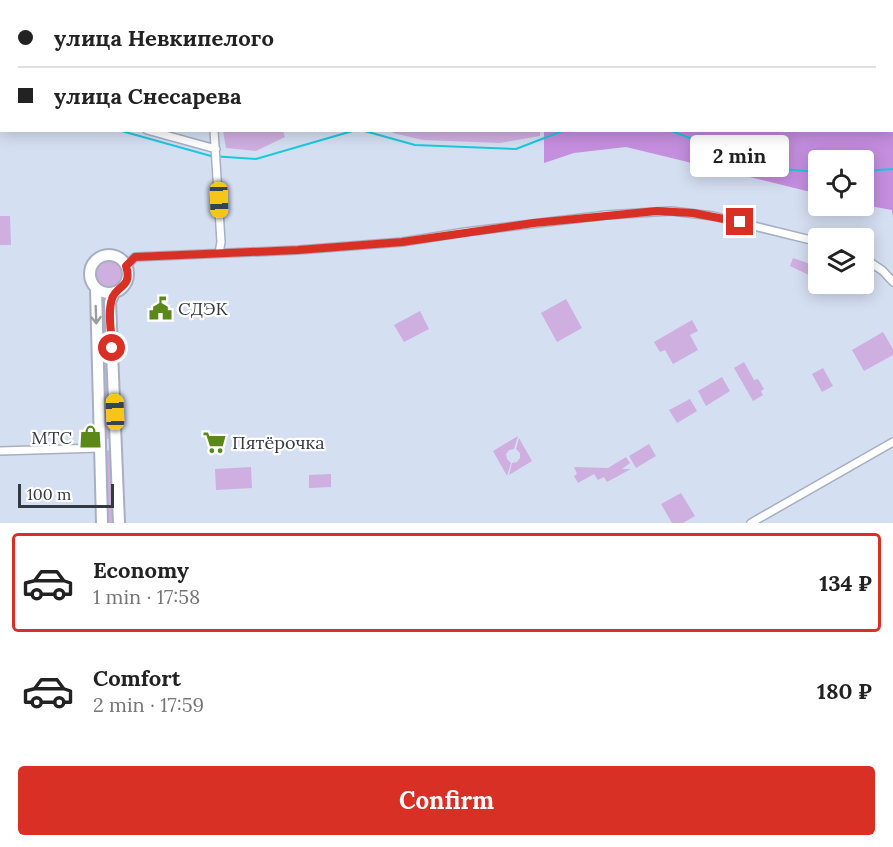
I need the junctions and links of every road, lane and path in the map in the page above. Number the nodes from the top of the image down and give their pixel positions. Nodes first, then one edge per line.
1 (154, 132) edge
2 (214, 132) edge
3 (216, 151) junction
4 (808, 239) edge
5 (219, 253) junction
6 (874, 265) edge
7 (126, 266) junction
8 (893, 282) edge
9 (96, 289) junction
10 (114, 293) junction
11 (893, 442) edge
12 (116, 445) junction
13 (100, 447) junction
14 (0, 451) edge
15 (102, 523) edge
16 (119, 523) edge
17 (751, 523) edge

1 - 3 street
2 - 3 street
3 - 5 street
4 - 5 street
5 - 7 street
6 - 8 street
7 - 9 street
7 - 10 street
9 - 10 street
9 -> 13 street
10 - 12 street
11 - 17 street
12 - 13 street
12 - 16 street
13 - 14 street
13 - 15 street

